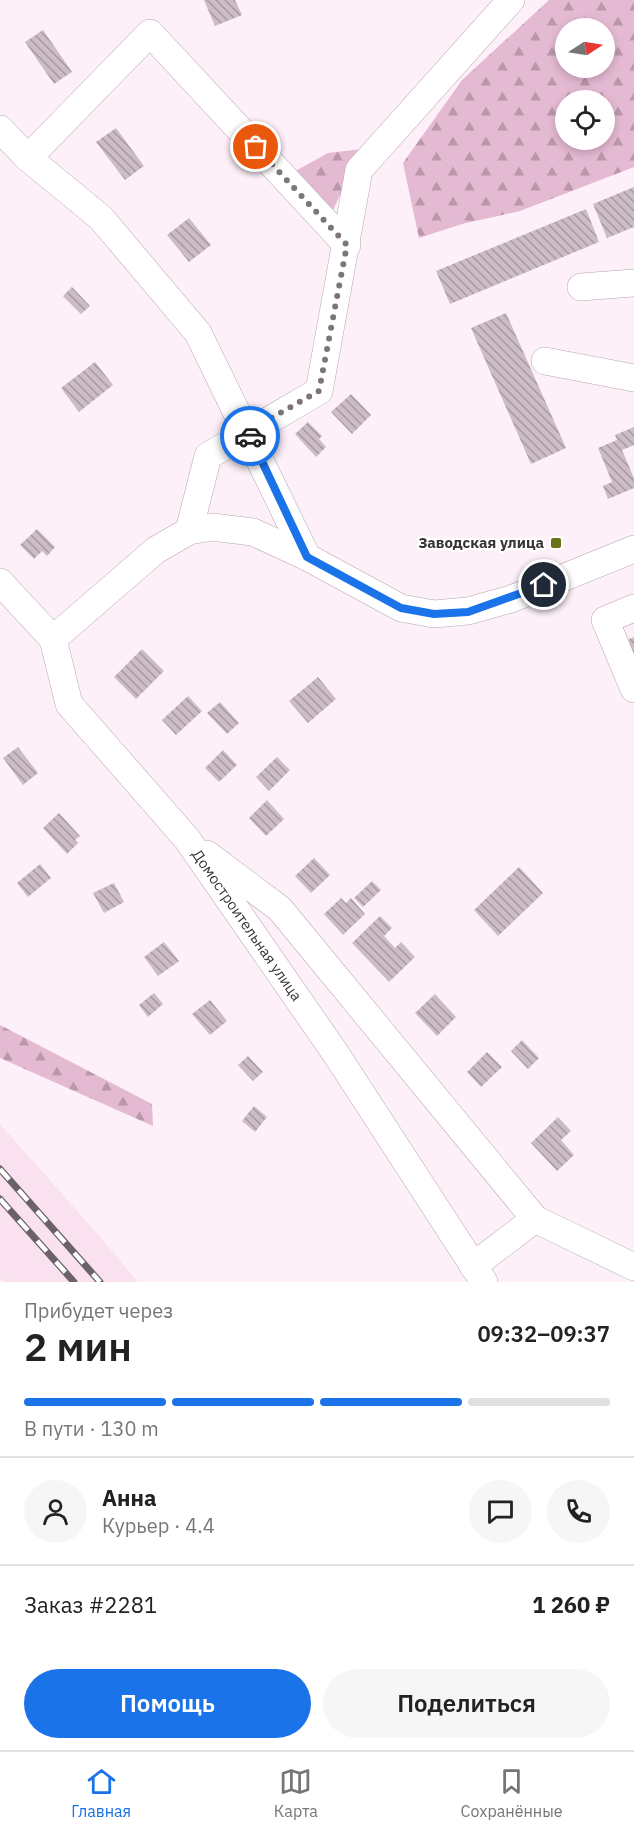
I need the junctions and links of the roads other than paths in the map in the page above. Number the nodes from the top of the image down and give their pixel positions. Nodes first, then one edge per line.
1 (511, 0) edge
2 (0, 129) edge
3 (28, 158) junction
4 (347, 245) junction
5 (634, 283) edge
6 (581, 287) dead end
7 (545, 361) dead end
8 (634, 378) edge
9 (248, 431) junction
10 (189, 531) junction
11 (634, 549) edge
12 (307, 557) junction
13 (0, 582) edge
14 (634, 608) edge
15 (53, 639) junction
16 (634, 689) edge
17 (187, 839) junction
18 (535, 1219) junction
19 (634, 1267) edge
20 (479, 1274) edge

1 - 4 street
2 - 3 street
3 - 4 street
3 - 9 street
4 - 9 street
5 - 6 street
7 - 8 street
9 - 10 street
9 - 12 street
10 - 12 street
10 - 15 street
11 - 12 street
13 - 15 street, Домостроительная улица
14 - 16 street
15 - 17 street, Домостроительная улица
17 - 18 street
17 - 20 street, Домостроительная улица
18 - 19 street
18 - 20 street

